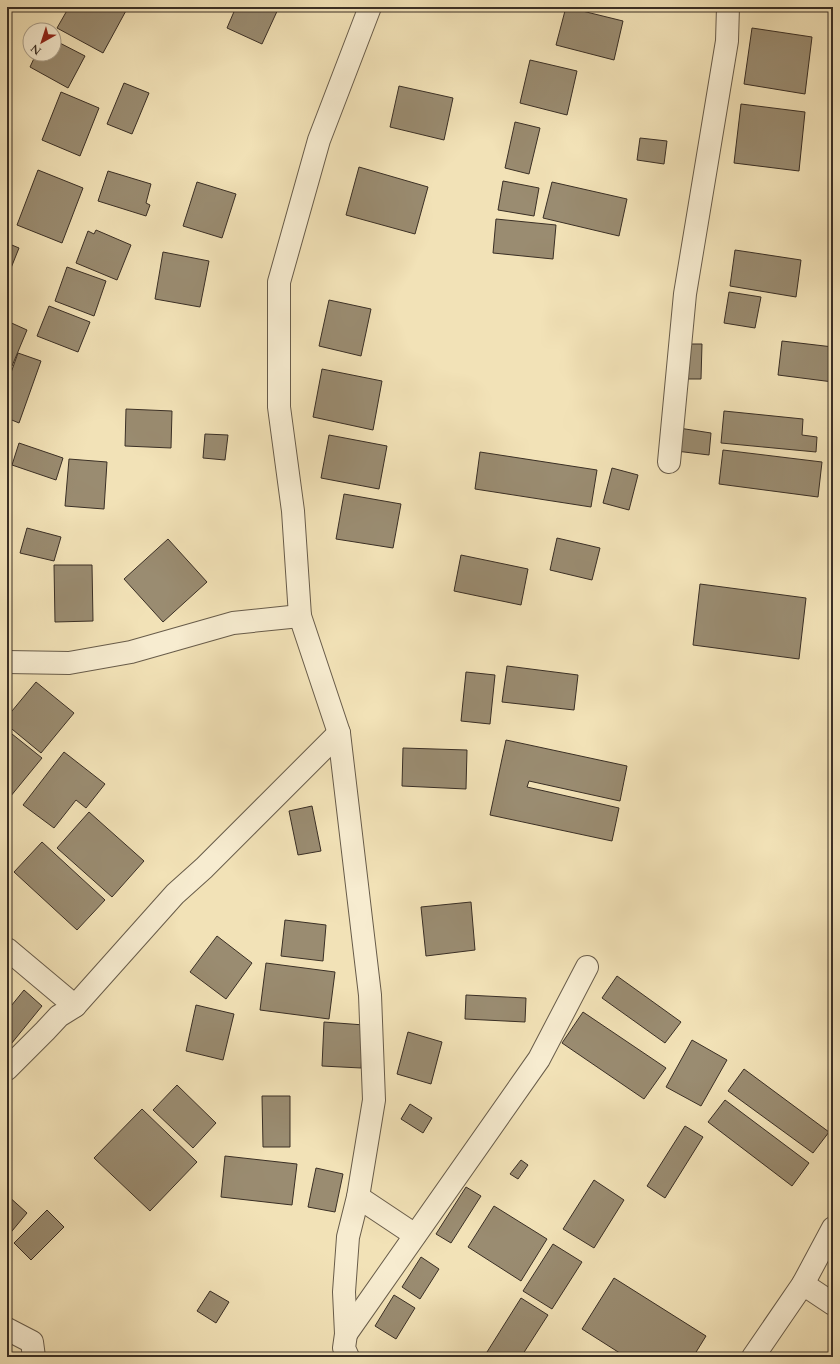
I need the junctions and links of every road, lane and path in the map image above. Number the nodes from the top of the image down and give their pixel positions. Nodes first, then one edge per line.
1 (370, 7) edge
2 (728, 7) edge
3 (668, 462) dead end
4 (300, 616) junction
5 (7, 662) edge
6 (339, 733) junction
7 (7, 949) edge
8 (587, 967) dead end
9 (75, 1006) junction
10 (7, 1069) edge
11 (358, 1196) junction
12 (833, 1228) edge
13 (415, 1235) junction
14 (803, 1284) junction
15 (833, 1304) edge
16 (7, 1329) edge
17 (344, 1349) edge
18 (34, 1357) edge
19 (753, 1357) edge

1 - 4 street
2 - 3 street
4 - 5 street
4 - 6 street
6 - 9 street
6 - 11 street
7 - 9 street
8 - 13 street
9 - 10 street
11 - 13 street
11 - 17 street
12 - 14 street
13 - 17 street
14 - 15 street
14 - 19 street
16 - 18 street

